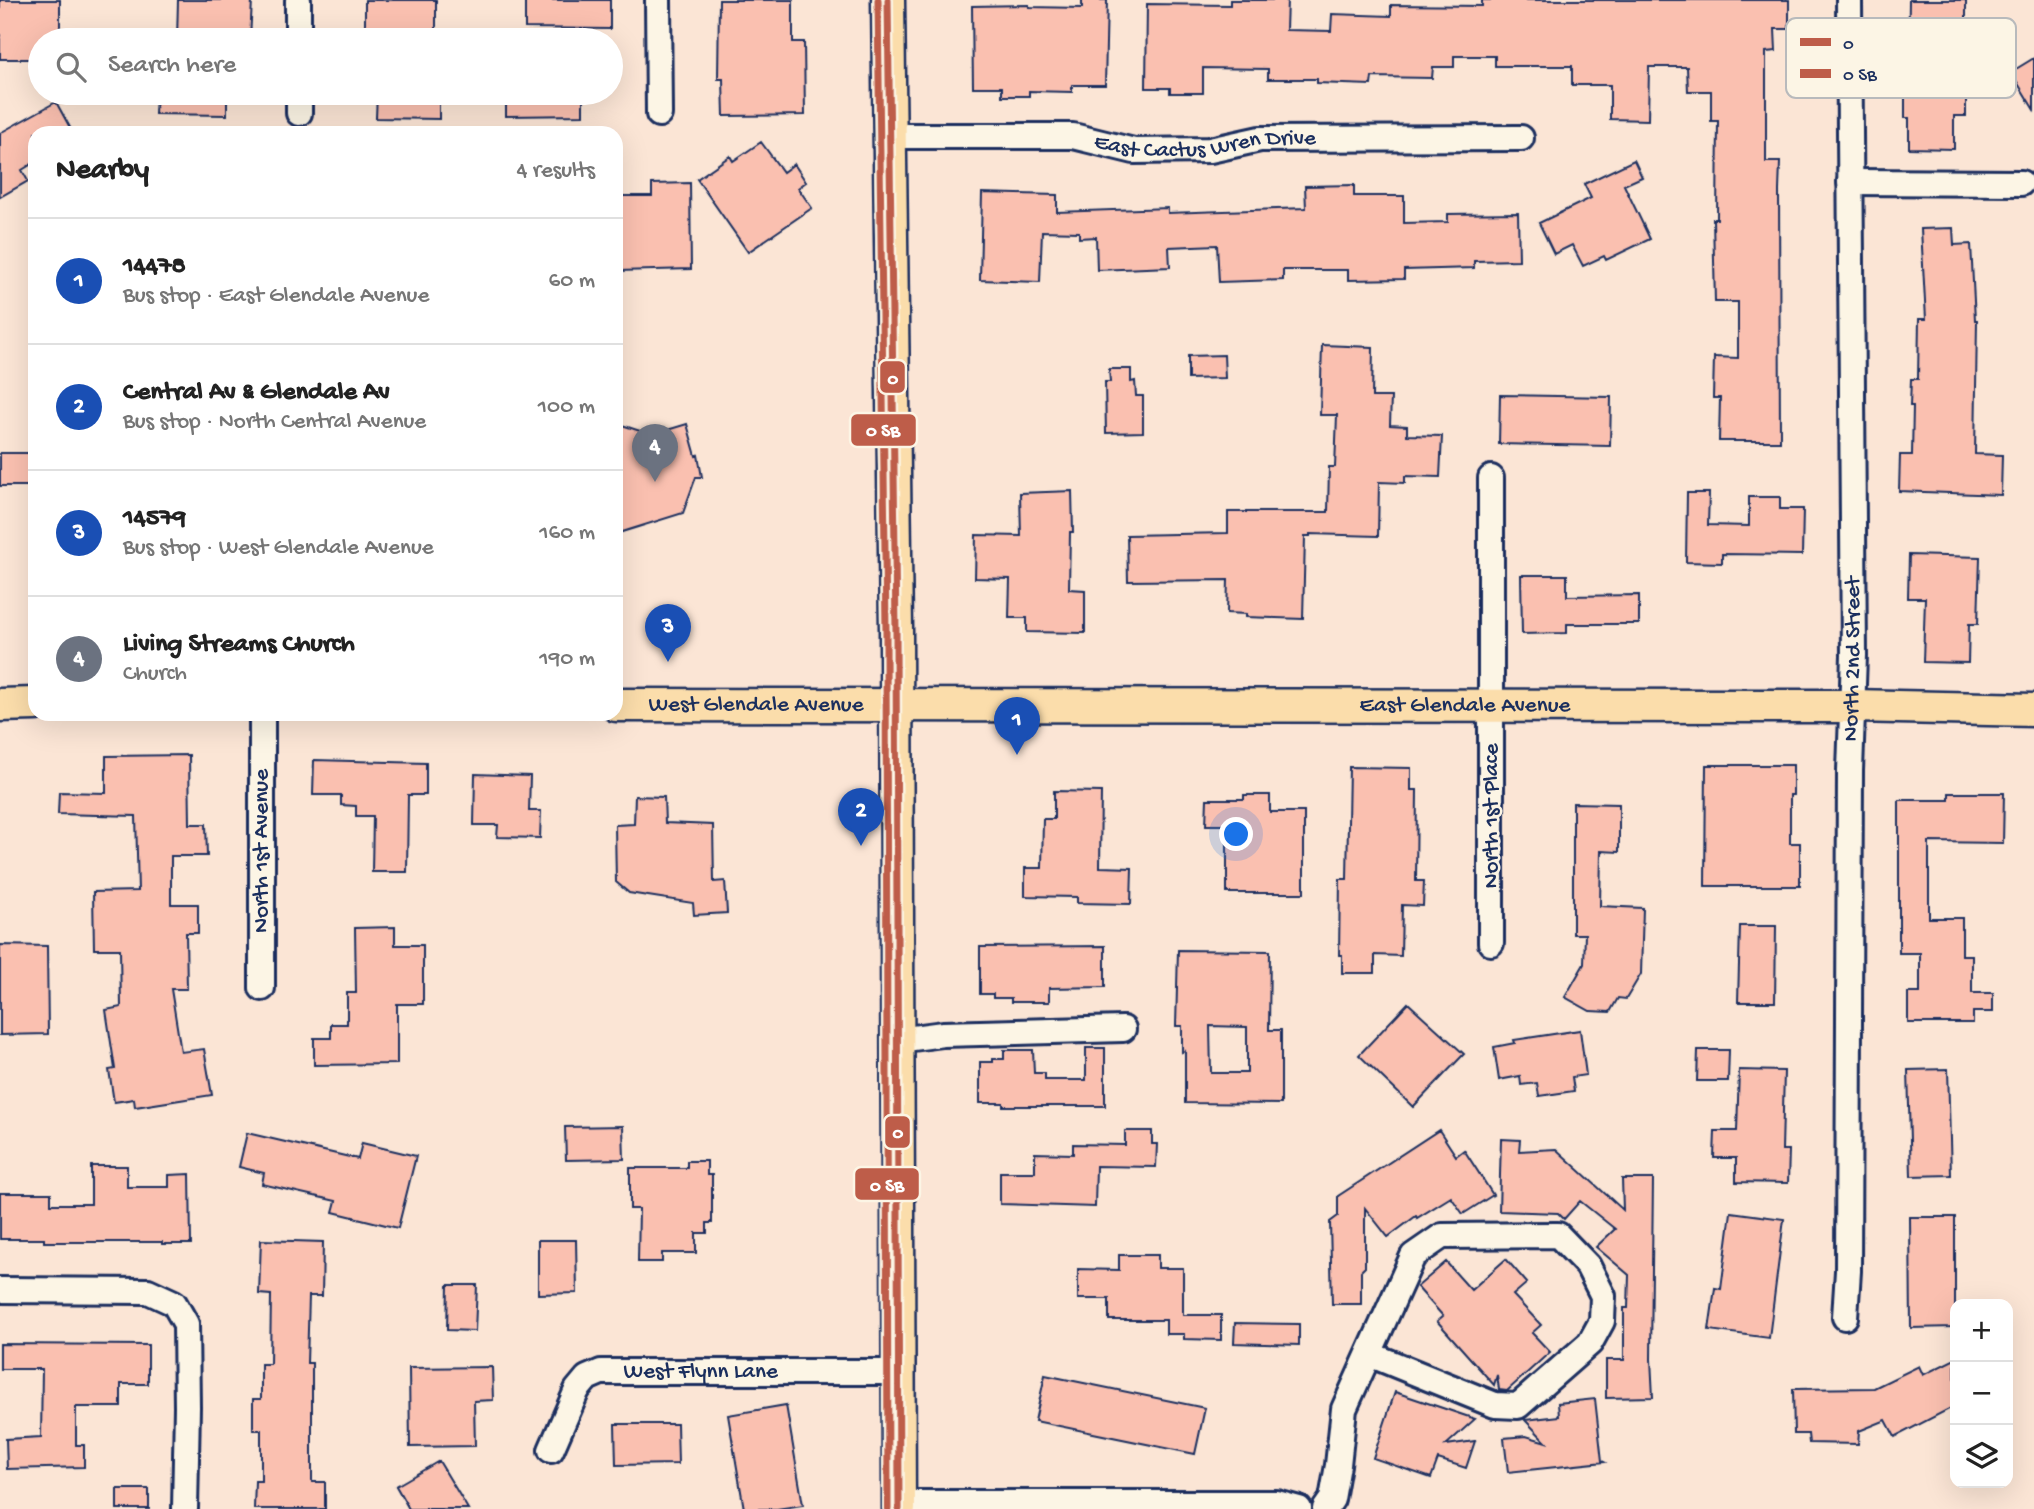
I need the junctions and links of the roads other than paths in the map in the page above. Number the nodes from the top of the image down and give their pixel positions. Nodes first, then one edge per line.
1 (298, 0) edge
2 (658, 0) edge
3 (888, 0) edge
4 (1849, 0) edge
5 (1849, 18) edge
6 (298, 28) edge
7 (1850, 98) edge
8 (659, 114) dead end
9 (890, 136) junction
10 (1521, 138) dead end
11 (1850, 182) junction
12 (2021, 183) dead end
13 (1491, 478) dead end
14 (28, 704) edge
15 (0, 705) edge
16 (623, 705) edge
17 (896, 706) junction
18 (1852, 706) junction
19 (1492, 707) junction
20 (2034, 710) edge
21 (262, 721) edge
22 (1491, 943) dead end
23 (262, 988) dead end
24 (1123, 1029) dead end
25 (898, 1040) junction
26 (0, 1290) edge
27 (1845, 1317) dead end
28 (1369, 1354) junction
29 (899, 1372) junction
30 (551, 1450) dead end
31 (899, 1506) edge
32 (185, 1509) edge
33 (1299, 1509) edge
34 (1325, 1509) edge

1 - 6 street
2 - 8 street
3 - 9 main road
4 - 5 street, North 2nd Street
7 - 11 street, North 2nd Street
9 - 10 street, East Cactus Wren Drive
9 - 17 main road
11 - 12 street
11 - 18 street, North 2nd Street
13 - 19 street, North 1st Place
14 - 15 main road
16 - 17 main road, West Glendale Avenue
17 - 19 main road, East Glendale Avenue
17 - 25 main road
18 - 19 main road, East Glendale Avenue
18 - 20 main road, East Glendale Avenue
18 - 27 street, North 2nd Street
19 - 22 street, North 1st Place
21 - 23 street, North 1st Avenue
24 - 25 street
25 - 29 main road
26 - 32 street
28 - 28 street
28 - 34 street
29 - 30 street, West Flynn Lane
29 - 31 main road
31 - 33 street

